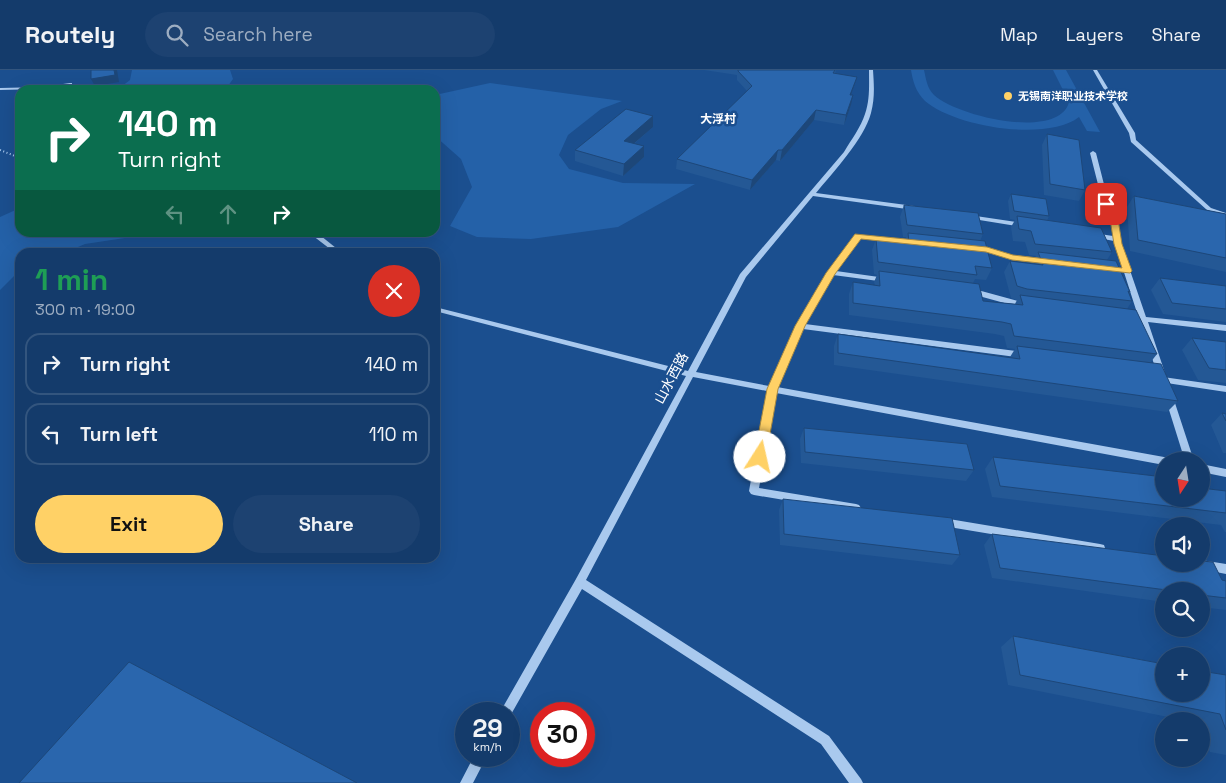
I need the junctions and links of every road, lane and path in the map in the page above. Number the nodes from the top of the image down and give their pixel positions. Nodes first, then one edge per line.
1 (872, 70) edge
2 (1095, 70) edge
3 (70, 84) dead end
4 (63, 85) edge
5 (0, 89) edge
6 (15, 89) edge
7 (0, 150) edge
8 (1093, 153) dead end
9 (15, 156) edge
10 (811, 194) junction
11 (926, 210) edge
12 (1226, 215) edge
13 (964, 216) edge
14 (1031, 226) edge
15 (1089, 234) edge
16 (318, 237) edge
17 (1117, 239) junction
18 (928, 243) edge
19 (333, 248) edge
20 (968, 248) edge
21 (1050, 262) edge
22 (1118, 270) edge
23 (1127, 271) junction
24 (831, 273) junction
25 (890, 281) edge
26 (959, 290) edge
27 (1038, 308) edge
28 (440, 310) edge
29 (1124, 317) edge
30 (1143, 319) junction
31 (800, 326) junction
32 (1226, 328) edge
33 (1034, 356) edge
34 (1151, 372) edge
35 (690, 374) junction
36 (1162, 376) junction
37 (772, 389) junction
38 (1226, 389) edge
39 (1187, 452) edge
40 (1155, 460) edge
41 (1210, 470) edge
42 (1226, 473) edge
43 (871, 510) edge
44 (930, 520) edge
45 (1115, 551) edge
46 (1210, 566) edge
47 (1226, 569) edge
48 (580, 582) junction
49 (512, 702) edge
50 (475, 767) edge
51 (466, 783) edge
52 (857, 783) edge

1 - 10 street, 山水西路
2 - 12 street
3 - 4 street
5 - 6 street
7 - 9 path
8 - 17 street
10 - 11 street
10 - 35 street, 山水西路
13 - 14 street
15 - 17 street
16 - 19 street
17 - 23 street
18 - 24 street
20 - 21 street
22 - 23 street
23 - 30 street
24 - 25 street
24 - 31 street
26 - 27 street
28 - 35 street
29 - 30 street
30 - 32 street
30 - 36 street
31 - 33 street
31 - 37 street
34 - 36 street
35 - 37 street
35 - 48 street, 山水西路
36 - 38 street
36 - 39 street
37 - 40 street
37 - 43 street
41 - 42 street
44 - 45 street
46 - 47 street
48 - 49 street, 山水西路
48 - 52 street
50 - 51 street

